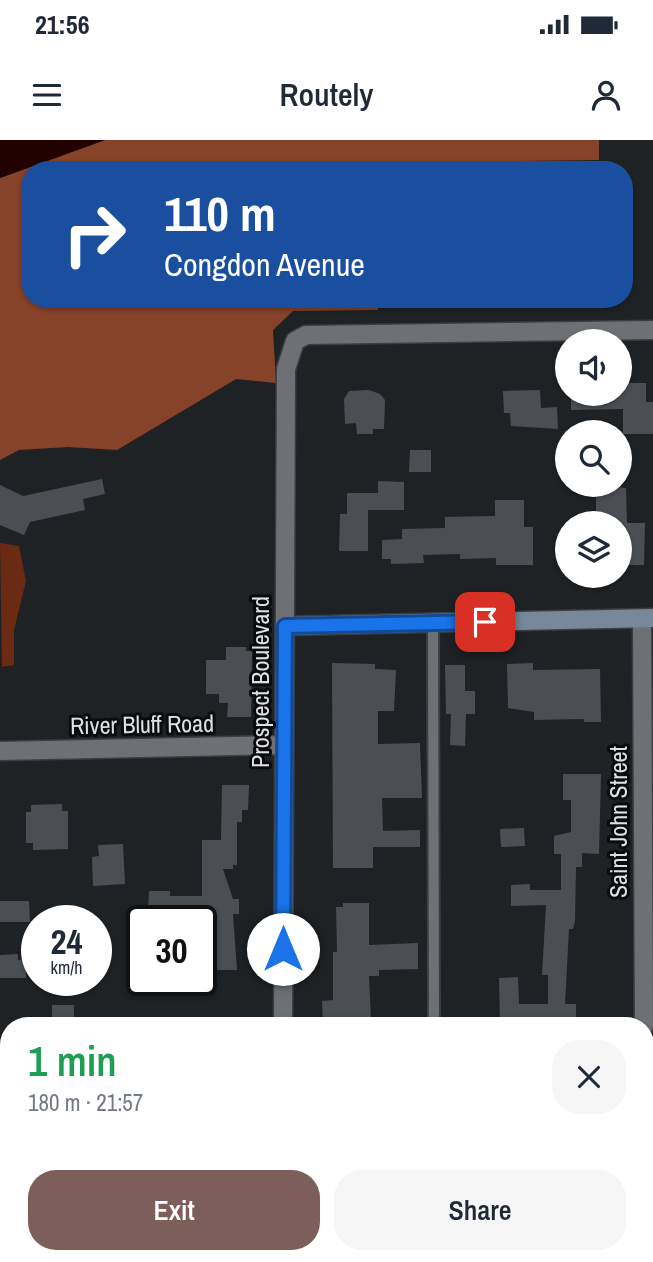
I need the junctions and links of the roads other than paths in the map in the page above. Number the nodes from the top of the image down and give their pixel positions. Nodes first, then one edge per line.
1 (653, 330) edge
2 (647, 619) edge
3 (433, 623) junction
4 (285, 626) junction
5 (284, 745) junction
6 (0, 751) edge
7 (283, 1017) edge
8 (434, 1017) edge
9 (644, 1017) edge

1 - 4 street, Prospect Boulevard
2 - 3 street
2 - 9 street, Saint John Street
3 - 4 street
3 - 8 lane
4 - 5 street, Prospect Boulevard
5 - 6 street, River Bluff Road
5 - 7 street, Prospect Boulevard

